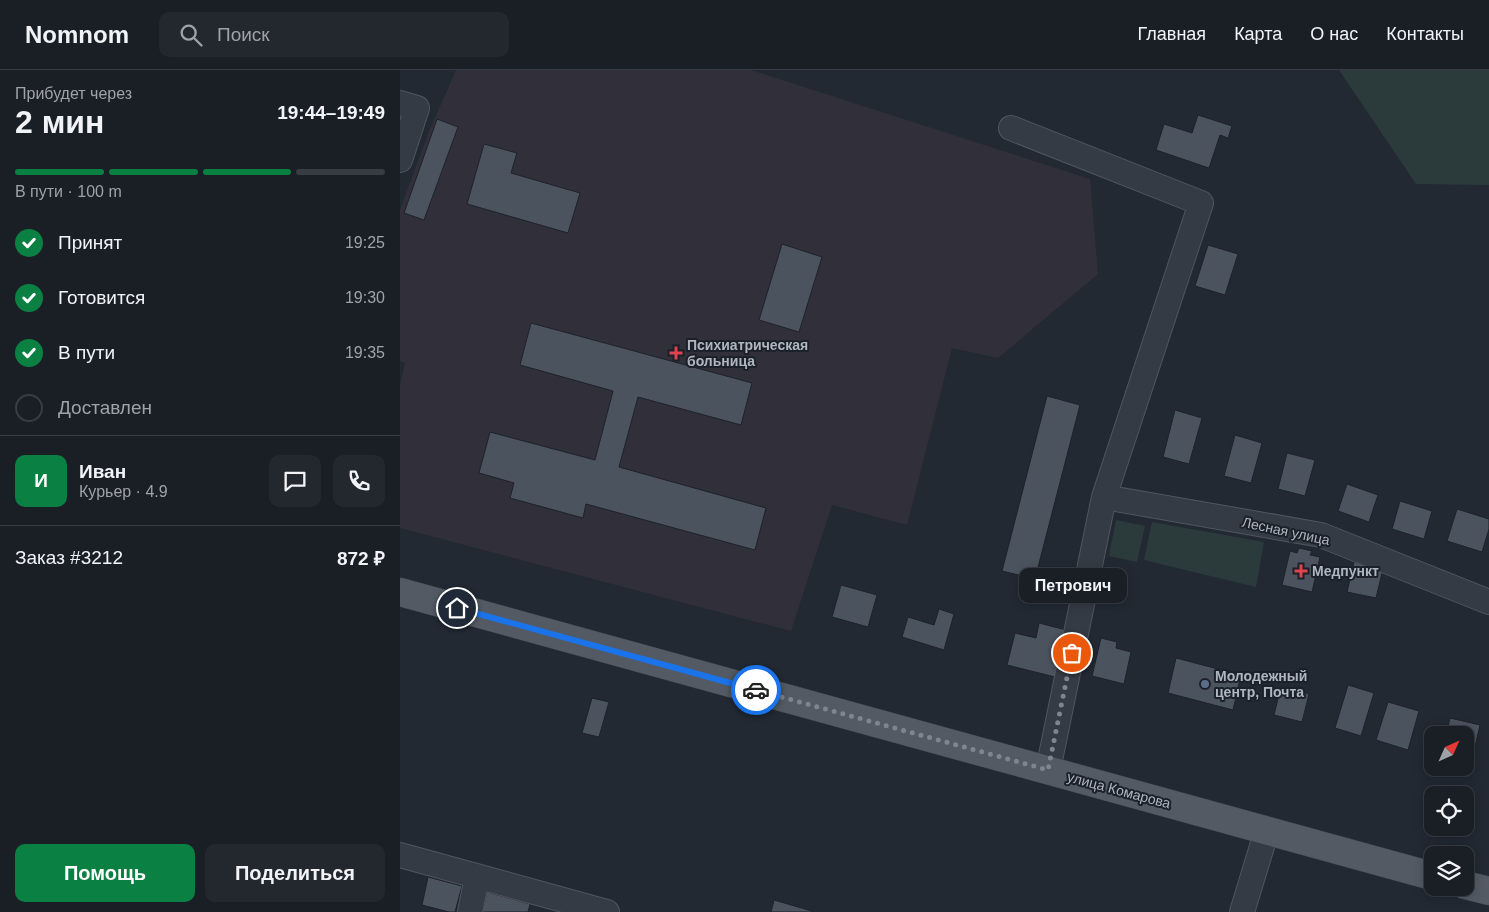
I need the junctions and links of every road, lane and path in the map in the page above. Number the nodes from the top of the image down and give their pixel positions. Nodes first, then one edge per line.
1 (400, 103) edge
2 (1011, 128) dead end
3 (400, 160) edge
4 (1104, 497) junction
5 (400, 592) edge
6 (1489, 602) edge
7 (1048, 770) junction
8 (1267, 830) junction
9 (400, 855) edge
10 (1424, 874) edge
11 (477, 877) junction
12 (1474, 887) edge
13 (1489, 891) edge
14 (470, 912) edge
15 (607, 912) edge
16 (1242, 912) edge

1 - 3 street
2 - 4 street
4 - 6 street, Лесная улица
4 - 7 street
5 - 7 main road, улица Комарова
7 - 8 main road, улица Комарова
8 - 10 main road, улица Комарова
8 - 16 street
9 - 11 street
11 - 14 street
11 - 15 street
12 - 13 main road

